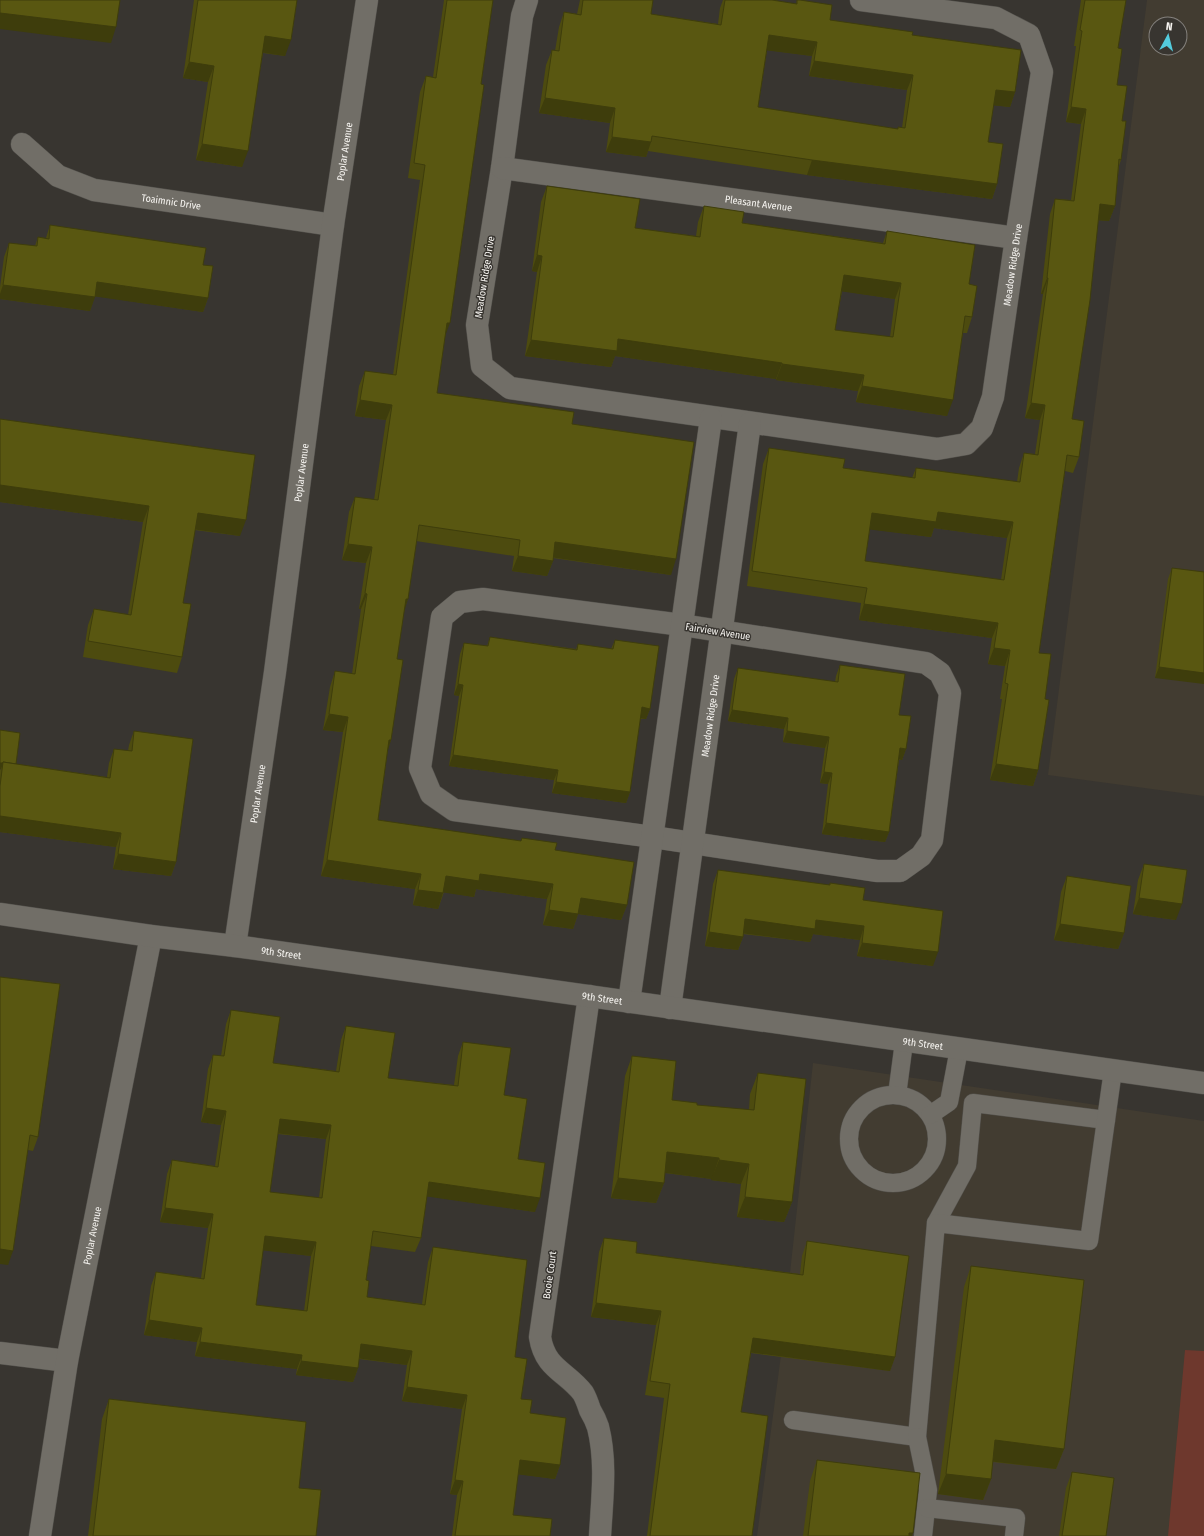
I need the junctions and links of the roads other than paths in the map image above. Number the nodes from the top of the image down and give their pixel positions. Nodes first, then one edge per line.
1 (367, 0) edge
2 (527, 0) edge
3 (861, 0) edge
4 (22, 144) dead end
5 (502, 168) junction
6 (333, 225) junction
7 (1016, 238) junction
8 (710, 418) junction
9 (750, 423) junction
10 (682, 625) junction
11 (721, 632) junction
12 (652, 837) junction
13 (692, 843) junction
14 (0, 914) edge
15 (151, 936) junction
16 (235, 946) junction
17 (589, 996) junction
18 (629, 1002) junction
19 (670, 1008) junction
20 (904, 1042) junction
21 (959, 1049) junction
22 (1113, 1070) junction
23 (1204, 1083) edge
24 (897, 1095) junction
25 (930, 1115) junction
26 (1106, 1120) junction
27 (936, 1223) junction
28 (0, 1353) edge
29 (67, 1361) junction
30 (793, 1420) dead end
31 (917, 1436) junction
32 (927, 1508) junction
33 (40, 1536) edge
34 (600, 1536) edge
35 (924, 1536) edge
36 (1014, 1536) edge

1 - 6 street, Poplar Avenue
2 - 5 street, Meadow Ridge Drive
3 - 7 street, Meadow Ridge Drive
4 - 6 street, Toaimnic Drive
5 - 7 street, Pleasant Avenue
5 - 8 street, Meadow Ridge Drive
6 - 16 street, Poplar Avenue
7 - 9 street, Meadow Ridge Drive
8 - 9 street, Meadow Ridge Drive
8 - 10 street
9 - 11 street, Meadow Ridge Drive
10 - 11 street, Fairview Avenue
10 - 12 street
10 - 12 street, Fairview Avenue
11 - 13 street, Meadow Ridge Drive
11 - 13 street, Fairview Avenue
12 - 13 street, Fairview Avenue
12 - 18 street
13 - 19 street, Meadow Ridge Drive
14 - 15 street, 9th Street
15 - 16 street, 9th Street
15 - 29 street, Poplar Avenue
16 - 17 street, 9th Street
17 - 18 street, 9th Street
17 - 34 street, Booie Court
18 - 19 street, 9th Street
19 - 20 street, 9th Street
20 - 21 street, 9th Street
20 - 24 lane
21 - 22 street, 9th Street
21 - 25 lane
22 - 23 street, 9th Street
22 - 26 lane
24 - 25 lane
24 - 25 lane
26 - 27 lane
26 - 27 lane
27 - 31 lane
28 - 29 street
29 - 33 street, Poplar Avenue
30 - 31 lane
31 - 32 lane
32 - 35 lane
32 - 36 lane

